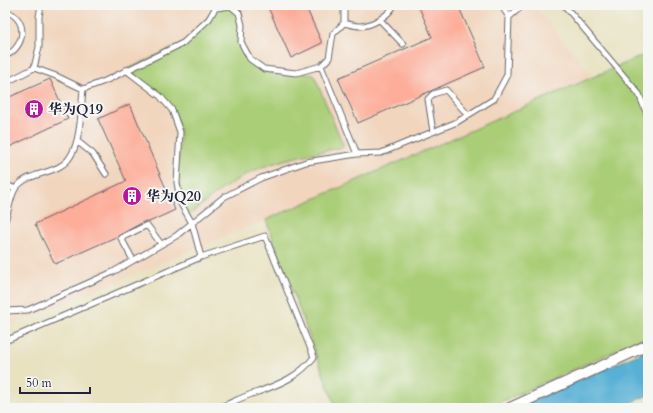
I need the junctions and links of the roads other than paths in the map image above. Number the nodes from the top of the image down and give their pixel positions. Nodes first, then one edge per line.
1 (41, 5) edge
2 (340, 5) edge
3 (394, 5) edge
4 (501, 5) edge
5 (523, 5) edge
6 (564, 5) edge
7 (216, 6) edge
8 (5, 11) edge
9 (509, 17) junction
10 (380, 20) junction
11 (344, 23) junction
12 (403, 44) dead end
13 (5, 56) edge
14 (321, 66) junction
15 (34, 68) junction
16 (126, 70) junction
17 (5, 83) edge
18 (83, 89) junction
19 (468, 115) junction
20 (648, 117) edge
21 (433, 132) junction
22 (77, 141) junction
23 (357, 154) junction
24 (106, 174) dead end
25 (5, 184) edge
26 (15, 189) junction
27 (5, 221) edge
28 (192, 223) junction
29 (162, 244) junction
30 (201, 257) junction
31 (133, 260) junction
32 (5, 311) edge
33 (5, 341) edge
34 (648, 345) edge
35 (218, 408) edge
36 (510, 408) edge

1 - 15 lane
2 - 11 lane
3 - 10 lane
4 - 9 lane
5 - 9 lane
6 - 20 lane
7 - 14 lane
7 - 16 lane
8 - 13 lane
9 - 19 lane
10 - 11 lane
10 - 12 lane
11 - 14 lane
14 - 23 lane
15 - 17 lane
15 - 18 lane
16 - 18 lane
16 - 28 lane
18 - 22 lane
19 - 21 lane
19 - 21 lane
21 - 23 lane
22 - 24 lane
22 - 26 lane
23 - 28 lane
25 - 26 lane
26 - 27 lane
28 - 29 lane
28 - 30 lane
29 - 31 lane
29 - 31 lane
30 - 33 lane
30 - 35 lane
31 - 32 lane
34 - 36 street

